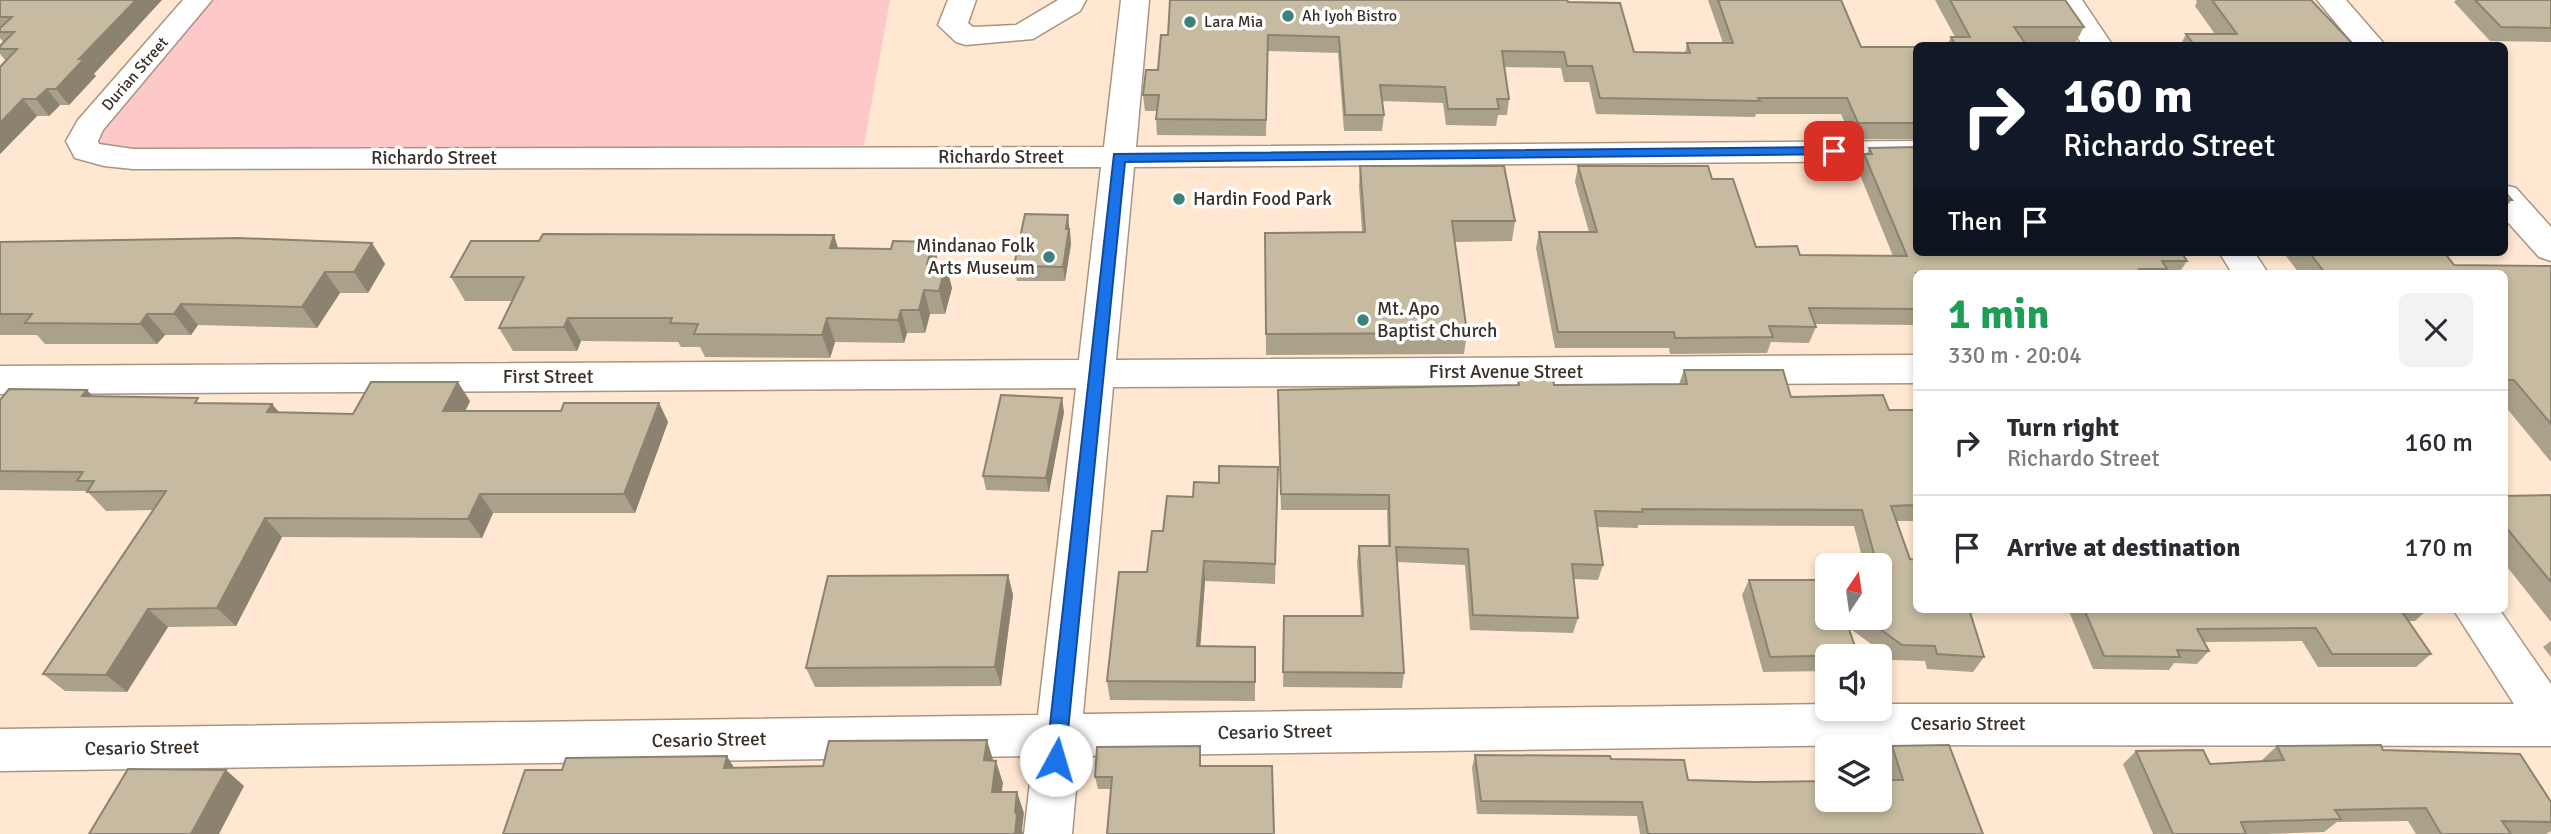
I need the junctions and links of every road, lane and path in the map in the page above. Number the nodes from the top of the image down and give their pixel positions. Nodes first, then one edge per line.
1 (198, 0) edge
2 (962, 0) edge
3 (1072, 0) edge
4 (1135, 0) edge
5 (2068, 0) edge
6 (2331, 0) edge
7 (2095, 42) edge
8 (2368, 42) edge
9 (86, 151) joint
10 (1913, 151) edge
11 (1119, 158) junction
12 (2508, 201) edge
13 (2551, 249) edge
14 (1913, 369) edge
15 (1097, 374) junction
16 (0, 380) edge
17 (2478, 613) edge
18 (2551, 724) edge
19 (1058, 735) junction
20 (0, 750) edge
21 (1048, 834) edge

1 - 9 street, Durian Street
2 - 3 street
4 - 11 street
5 - 7 street
6 - 8 street
9 - 11 street, Richardo Street
10 - 11 street, Richardo Street
11 - 15 street
12 - 13 street
14 - 15 street, First Avenue Street
15 - 16 street, First Street
15 - 19 street
17 - 18 street
18 - 19 street, Cesario Street
19 - 20 street, Cesario Street
19 - 21 street

